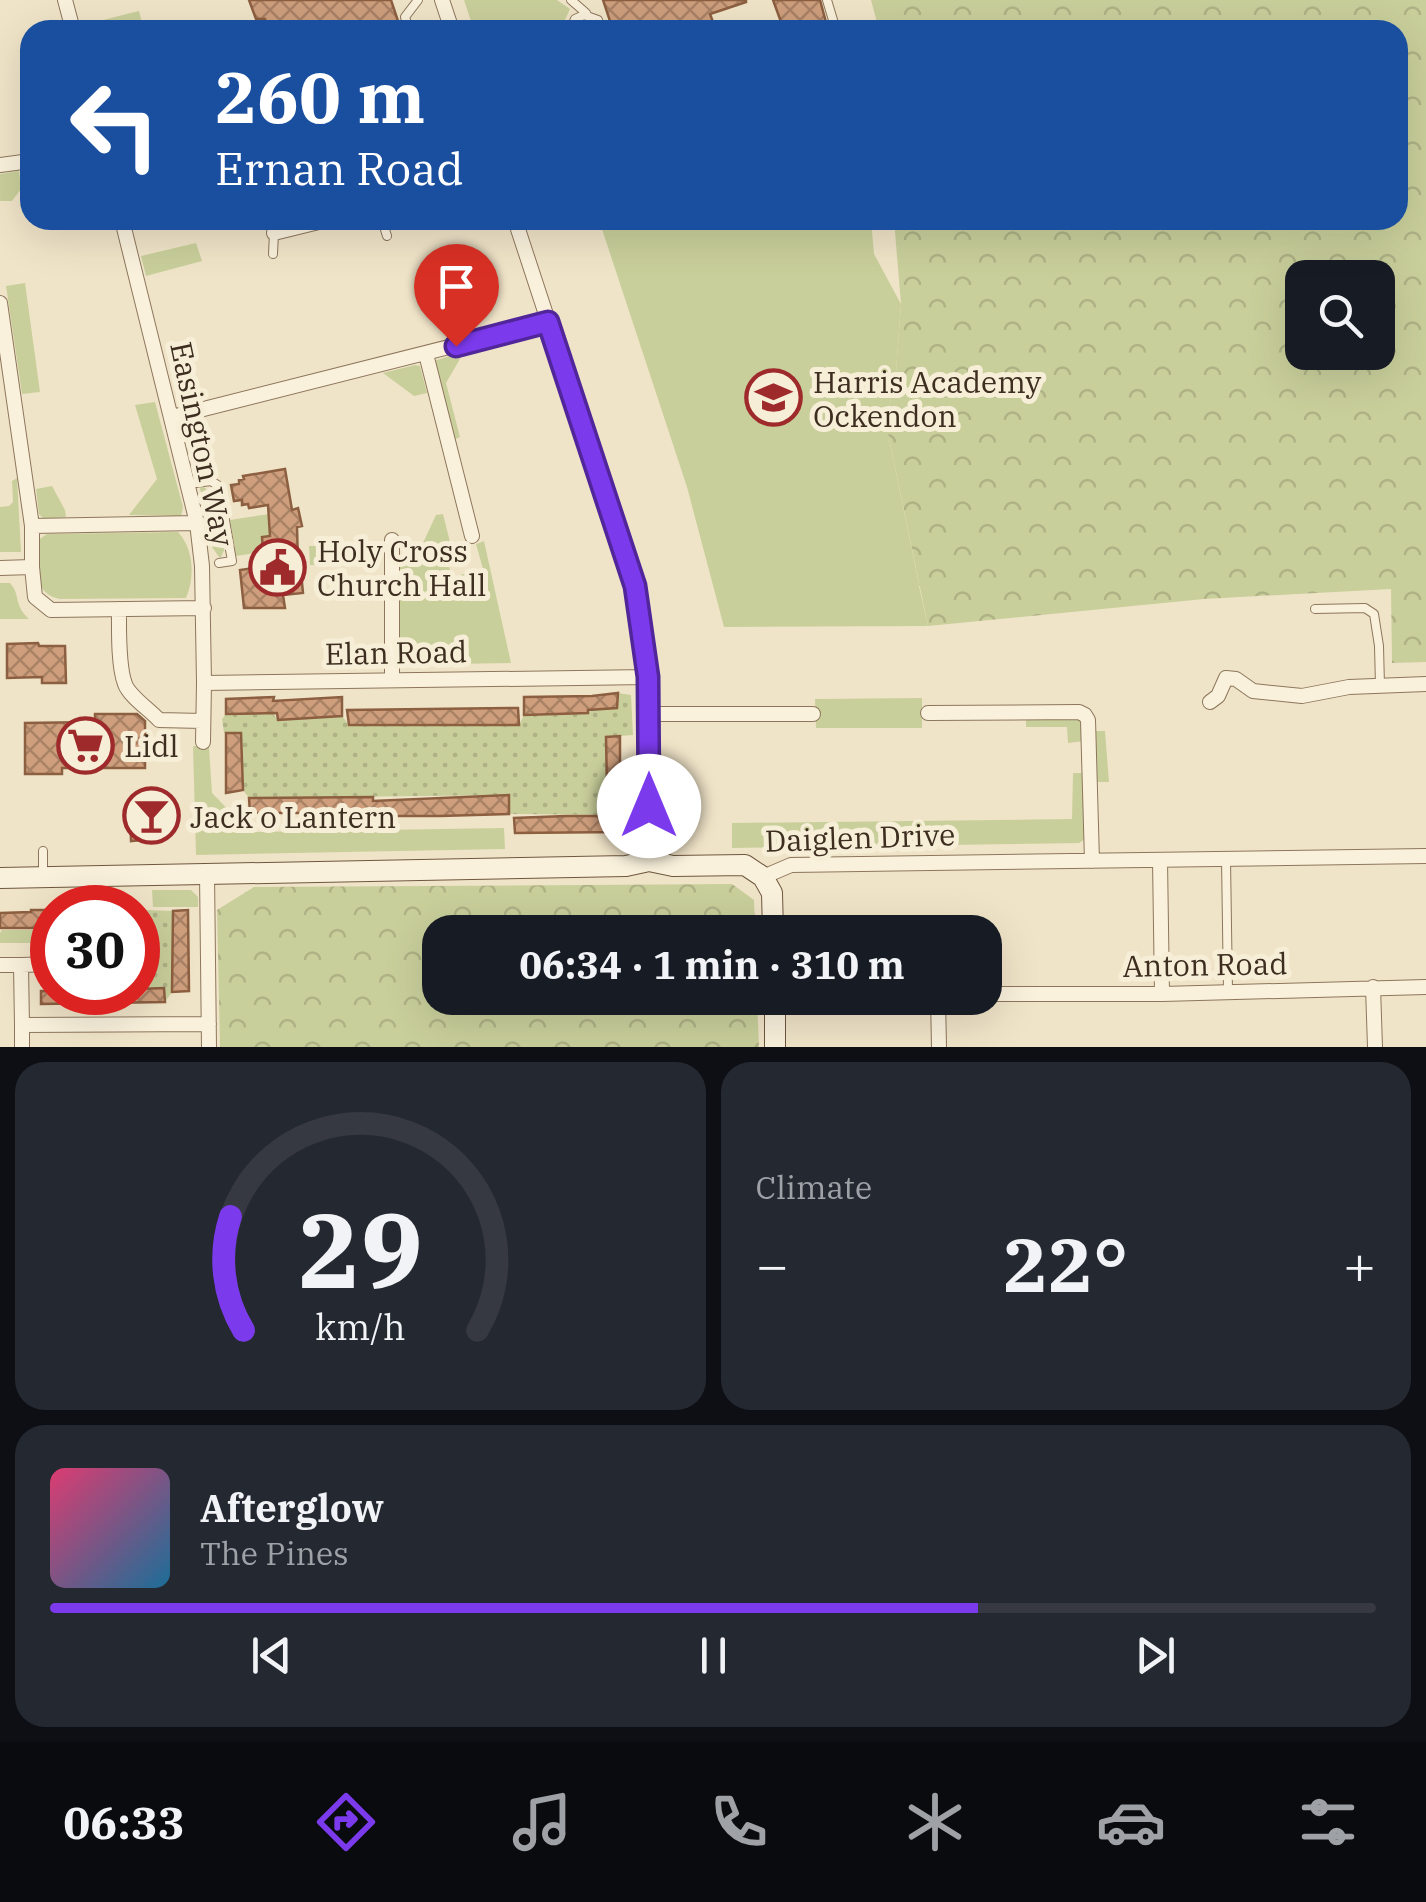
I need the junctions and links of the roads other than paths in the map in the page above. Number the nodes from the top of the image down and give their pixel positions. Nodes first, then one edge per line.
1 (571, 0) edge
2 (588, 15) junction
3 (574, 20) edge
4 (598, 20) edge
5 (125, 230) edge
6 (271, 230) edge
7 (385, 230) edge
8 (518, 230) edge
9 (387, 236) dead end
10 (273, 254) dead end
11 (0, 302) edge
12 (1, 311) edge
13 (548, 322) junction
14 (426, 354) junction
15 (5, 373) edge
16 (172, 416) junction
17 (188, 484) junction
18 (198, 523) junction
19 (32, 526) junction
20 (472, 536) dead end
21 (392, 540) dead end
22 (219, 563) dead end
23 (32, 567) junction
24 (0, 568) edge
25 (204, 608) junction
26 (1315, 608) dead end
27 (119, 609) junction
28 (648, 677) junction
29 (392, 679) junction
30 (204, 683) junction
31 (1426, 684) edge
32 (1380, 686) junction
33 (1210, 702) dead end
34 (928, 713) dead end
35 (649, 714) junction
36 (813, 714) dead end
37 (204, 721) junction
38 (203, 742) dead end
39 (43, 851) dead end
40 (1426, 856) edge
41 (1226, 859) junction
42 (1160, 860) junction
43 (649, 861) junction
44 (1092, 861) junction
45 (207, 874) junction
46 (43, 877) junction
47 (764, 877) junction
48 (0, 878) edge
49 (773, 915) edge
50 (0, 965) edge
51 (21, 965) junction
52 (30, 965) edge
53 (1426, 986) edge
54 (1373, 987) junction
55 (1228, 992) junction
56 (1002, 994) edge
57 (1162, 994) junction
58 (775, 1015) edge
59 (938, 1015) edge
60 (209, 1024) junction
61 (22, 1025) junction
62 (22, 1047) edge
63 (209, 1047) edge
64 (775, 1047) edge
65 (939, 1047) edge
66 (1375, 1047) edge

1 - 2 lane
2 - 3 lane
2 - 4 lane
5 - 16 street, Easington Way
6 - 10 lane
7 - 9 lane
8 - 13 street
11 - 12 street
12 - 15 street
13 - 14 street
13 - 28 street
14 - 16 street
14 - 20 street
15 - 19 street
16 - 17 street, Easington Way
17 - 18 street, Easington Way
17 - 22 lane
18 - 19 street
18 - 25 street, Easington Way
19 - 23 street
21 - 29 street
23 - 24 street
23 - 27 street
25 - 27 street
25 - 30 street, Easington Way
26 - 32 lane
27 - 37 street
28 - 29 street, Elan Road
28 - 35 street
29 - 30 street, Elan Road
30 - 37 street
31 - 32 street
32 - 33 street
34 - 44 street
35 - 36 street
35 - 43 street
37 - 38 street
39 - 46 lane
40 - 41 street, Daiglen Drive
41 - 42 street, Daiglen Drive
41 - 55 lane
42 - 44 street, Daiglen Drive
42 - 57 street
43 - 45 street, Daiglen Drive
43 - 47 street, Daiglen Drive
44 - 47 street, Daiglen Drive
45 - 46 street, Daiglen Drive
45 - 60 street
46 - 48 street, Daiglen Drive
47 - 49 street
50 - 51 street
51 - 52 street
51 - 61 street
53 - 54 street, Anton Road
54 - 55 street, Anton Road
54 - 66 street
55 - 57 street, Anton Road
56 - 57 street, Anton Road
58 - 64 street
59 - 65 street
60 - 61 street
60 - 63 street
61 - 62 street

